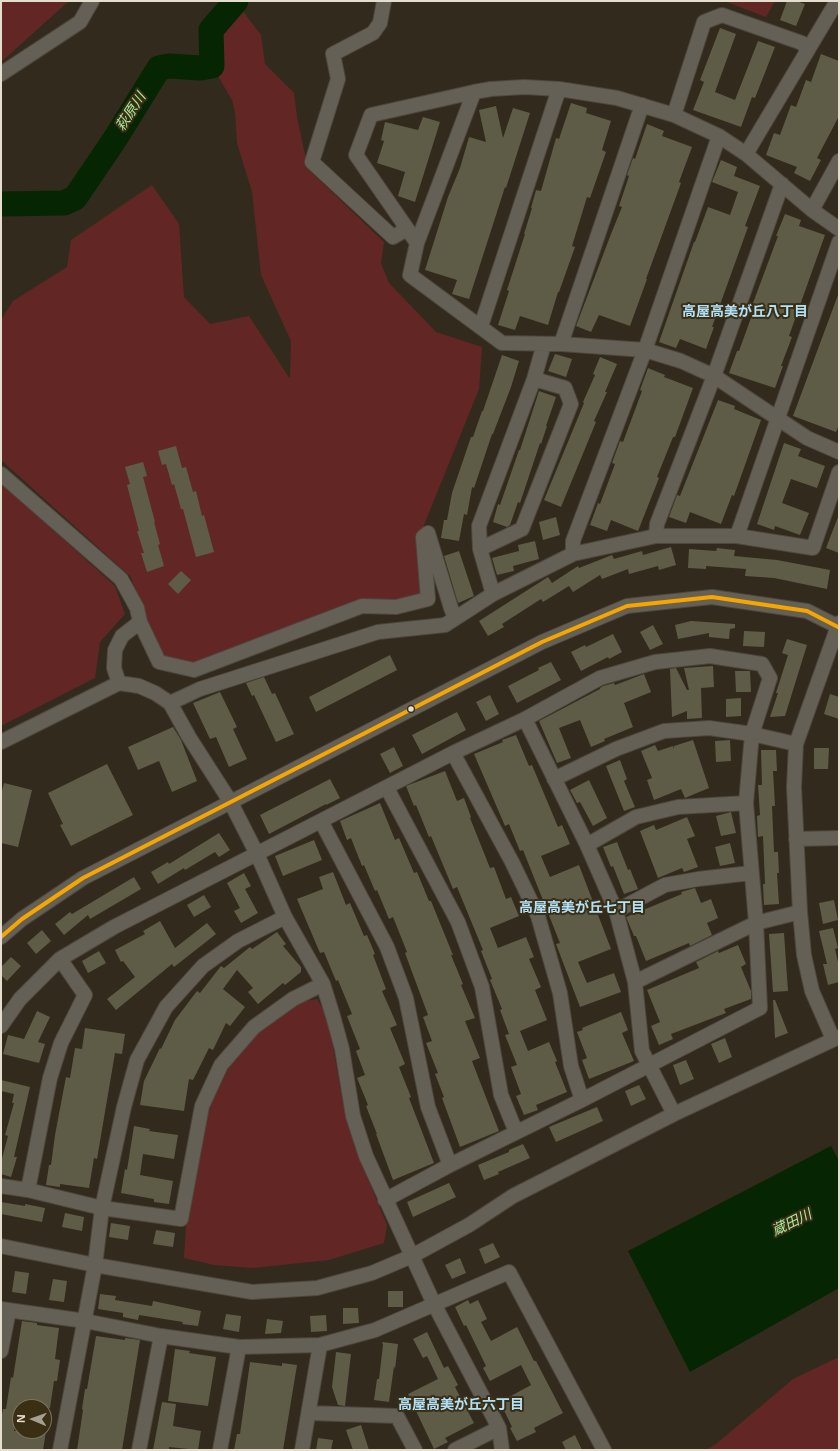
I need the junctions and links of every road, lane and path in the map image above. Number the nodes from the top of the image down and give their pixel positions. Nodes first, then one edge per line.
1 (92, 1) edge
2 (384, 1) edge
3 (837, 1) edge
4 (808, 50) junction
5 (1, 74) edge
6 (559, 89) junction
7 (474, 92) junction
8 (642, 105) junction
9 (674, 115) junction
10 (719, 136) junction
11 (746, 154) junction
12 (839, 161) edge
13 (782, 184) junction
14 (812, 210) junction
15 (407, 229) junction
16 (839, 229) edge
17 (839, 242) edge
18 (417, 243) junction
19 (481, 326) junction
20 (544, 344) junction
21 (561, 344) junction
22 (645, 350) junction
23 (714, 376) junction
24 (534, 378) junction
25 (778, 420) junction
26 (839, 452) edge
27 (839, 472) edge
28 (1, 474) edge
29 (656, 536) junction
30 (737, 536) junction
31 (480, 549) junction
32 (573, 554) junction
33 (493, 594) junction
34 (455, 618) junction
35 (140, 622) junction
36 (839, 626) edge
37 (119, 683) junction
38 (170, 703) junction
39 (525, 719) junction
40 (752, 734) junction
41 (1, 742) edge
42 (796, 744) junction
43 (454, 753) junction
44 (554, 779) junction
45 (387, 788) junction
46 (230, 801) junction
47 (746, 803) junction
48 (321, 822) junction
49 (839, 838) edge
50 (796, 839) junction
51 (587, 845) junction
52 (257, 854) junction
53 (751, 873) junction
54 (616, 911) junction
55 (800, 912) junction
56 (285, 917) junction
57 (756, 923) junction
58 (1, 936) edge
59 (60, 959) junction
60 (635, 982) junction
61 (323, 984) junction
62 (1, 1026) edge
63 (836, 1038) edge
64 (650, 1065) junction
65 (582, 1100) junction
66 (674, 1114) junction
67 (516, 1132) junction
68 (450, 1165) junction
69 (1, 1186) edge
70 (28, 1190) junction
71 (385, 1200) junction
72 (102, 1208) junction
73 (1, 1246) edge
74 (412, 1256) junction
75 (95, 1265) junction
76 (434, 1304) junction
77 (5, 1309) edge
78 (85, 1321) junction
79 (161, 1336) junction
80 (320, 1345) junction
81 (239, 1347) junction
82 (1, 1351) edge
83 (310, 1413) junction
84 (499, 1428) junction
85 (60, 1450) edge
86 (139, 1450) edge
87 (220, 1450) edge
88 (302, 1450) edge
89 (415, 1450) edge
90 (455, 1450) edge
91 (502, 1450) edge
92 (604, 1450) edge

1 - 5 street
2 - 15 street
3 - 4 street
4 - 9 street
4 - 11 street
6 - 7 street
6 - 8 street
6 - 19 street
7 - 15 street
7 - 18 street
8 - 9 street
8 - 21 street
9 - 10 street
10 - 11 street
10 - 22 street
11 - 13 street
12 - 14 street
13 - 14 street
13 - 23 street
14 - 16 street
15 - 18 street
17 - 25 street
18 - 19 street
19 - 20 street
20 - 21 street
20 - 24 street
21 - 22 street
22 - 23 street
22 - 32 street
23 - 25 street
23 - 29 street
24 - 31 street
24 - 31 street
25 - 26 street
25 - 30 street
27 - 30 street
28 - 35 street
29 - 30 street
29 - 32 street
31 - 33 street
32 - 33 street
33 - 34 street
34 - 35 street
34 - 38 street
35 - 37 street
36 - 42 street
36 - 46 street
37 - 38 street
37 - 41 street
38 - 46 street
39 - 40 street
39 - 43 street
39 - 44 street
40 - 42 street
40 - 44 street
40 - 47 street
42 - 50 street
43 - 45 street
43 - 65 street
44 - 51 street
45 - 48 street
45 - 67 street
46 - 52 street
46 - 58 street
47 - 51 street
47 - 53 street
48 - 52 street
48 - 68 street
49 - 50 street
50 - 55 street
51 - 54 street
52 - 56 street
52 - 59 street
53 - 54 street
53 - 57 street
54 - 60 street
55 - 57 street
55 - 63 street
56 - 61 street
56 - 72 street
57 - 60 street
57 - 64 street
59 - 62 street
59 - 70 street
60 - 64 street
61 - 71 street
61 - 72 street
63 - 66 street
64 - 65 street
64 - 66 street
65 - 67 street
66 - 74 street
67 - 68 street
68 - 71 street
69 - 70 street
70 - 72 street
71 - 74 street
72 - 75 street
73 - 75 street
74 - 75 street
74 - 76 street
75 - 78 street
76 - 80 street
76 - 84 street
76 - 92 street
77 - 78 street
77 - 82 street
78 - 79 street
78 - 85 street
79 - 81 street
79 - 86 street
80 - 81 street
80 - 83 street
81 - 87 street
83 - 88 street
83 - 89 street
84 - 90 street
84 - 91 street

